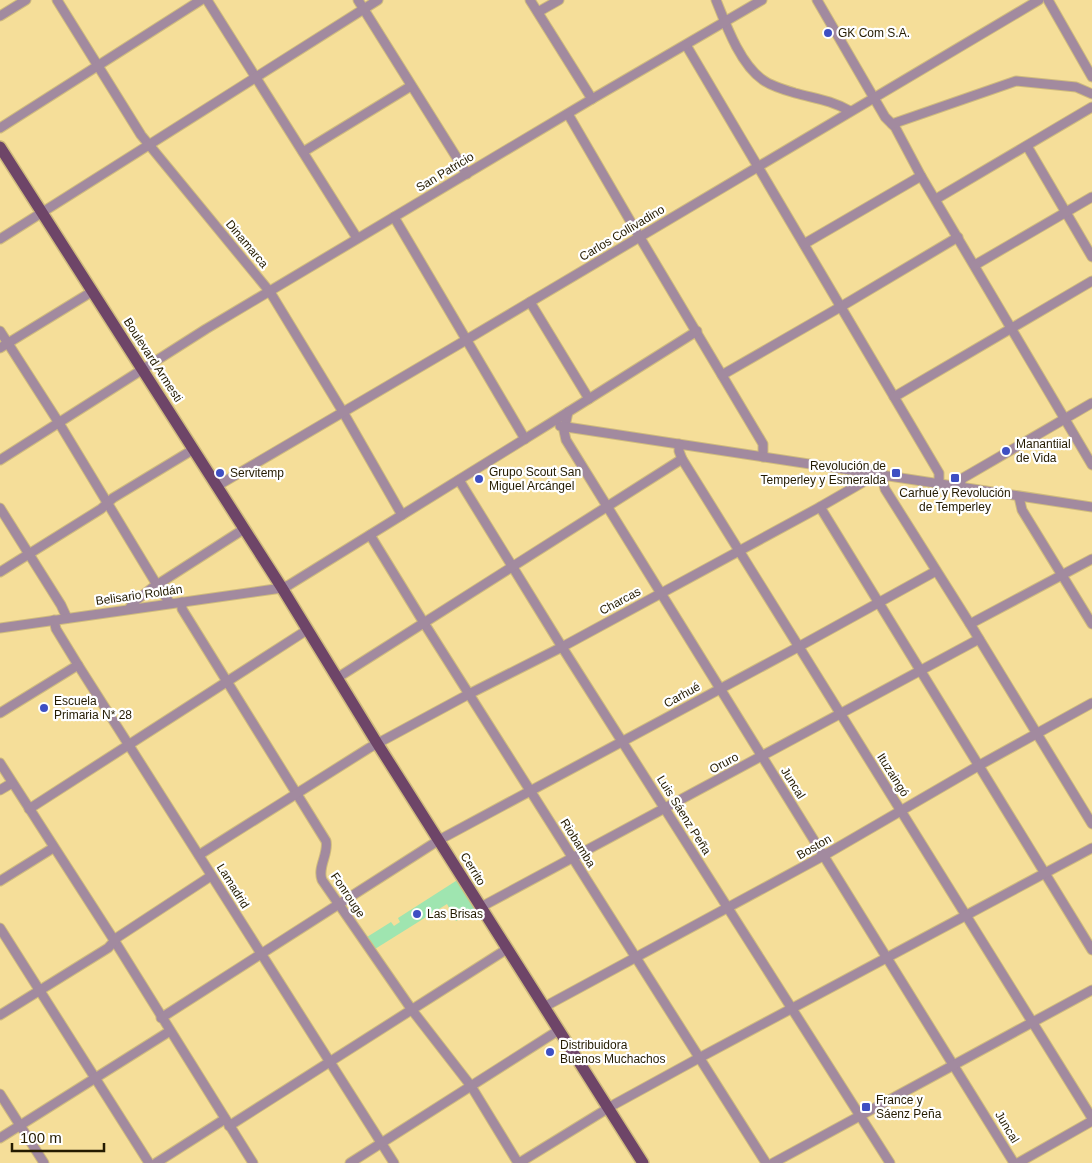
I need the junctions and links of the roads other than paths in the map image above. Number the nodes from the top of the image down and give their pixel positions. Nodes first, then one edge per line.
1 (26, 0) edge
2 (57, 0) edge
3 (201, 0) edge
4 (207, 0) edge
5 (358, 0) edge
6 (378, 0) edge
7 (530, 0) edge
8 (559, 0) edge
9 (716, 0) edge
10 (762, 0) edge
11 (817, 0) edge
12 (1039, 0) edge
13 (1048, 0) edge
14 (363, 9) junction
15 (538, 12) junction
16 (0, 16) edge
17 (725, 23) junction
18 (686, 44) junction
19 (97, 66) junction
20 (256, 77) junction
21 (1092, 77) edge
22 (411, 86) junction
23 (1092, 94) edge
24 (874, 97) junction
25 (592, 99) junction
26 (1092, 107) edge
27 (850, 111) junction
28 (568, 114) junction
29 (892, 124) junction
30 (0, 128) edge
31 (149, 145) junction
32 (1027, 146) junction
33 (0, 147) edge
34 (303, 152) junction
35 (758, 167) junction
36 (467, 174) junction
37 (921, 176) junction
38 (1092, 197) edge
39 (936, 199) junction
40 (42, 212) junction
41 (1066, 213) junction
42 (394, 217) junction
43 (639, 236) junction
44 (958, 237) junction
45 (357, 238) junction
46 (0, 239) edge
47 (804, 244) junction
48 (1092, 257) edge
49 (975, 265) junction
50 (1092, 281) edge
51 (93, 291) junction
52 (270, 292) junction
53 (530, 302) junction
54 (842, 306) junction
55 (1011, 329) junction
56 (696, 330) junction
57 (0, 331) edge
58 (466, 340) junction
59 (4, 346) edge
60 (143, 368) junction
61 (722, 375) junction
62 (894, 397) junction
63 (589, 399) junction
64 (1092, 403) edge
65 (344, 412) junction
66 (568, 412) junction
67 (1064, 419) junction
68 (59, 423) junction
69 (550, 424) junction
70 (565, 427) junction
71 (525, 439) junction
72 (680, 444) junction
73 (194, 449) junction
74 (762, 457) junction
75 (682, 459) junction
76 (0, 460) edge
77 (1092, 465) edge
78 (869, 473) junction
79 (885, 476) junction
80 (459, 480) junction
81 (939, 484) junction
82 (217, 486) junction
83 (957, 487) junction
84 (1020, 497) junction
85 (107, 503) junction
86 (608, 507) junction
87 (820, 507) junction
88 (1092, 507) edge
89 (0, 508) edge
90 (402, 515) junction
91 (244, 529) junction
92 (370, 535) junction
93 (740, 551) junction
94 (29, 554) junction
95 (1092, 559) edge
96 (513, 567) junction
97 (936, 571) junction
98 (0, 572) edge
99 (1062, 575) junction
100 (157, 585) junction
101 (282, 588) junction
102 (661, 594) junction
103 (182, 602) junction
104 (170, 603) junction
105 (878, 604) junction
106 (129, 609) junction
107 (67, 618) junction
108 (54, 620) junction
109 (424, 623) junction
110 (970, 624) junction
111 (1092, 624) edge
112 (0, 628) edge
113 (307, 630) junction
114 (979, 640) junction
115 (800, 646) junction
116 (562, 647) junction
117 (78, 665) junction
118 (920, 672) junction
119 (337, 678) junction
120 (227, 682) junction
121 (720, 689) junction
122 (469, 694) junction
123 (1092, 703) edge
124 (0, 713) edge
125 (841, 715) junction
126 (1036, 733) junction
127 (623, 742) junction
128 (129, 744) junction
129 (377, 744) junction
130 (762, 757) junction
131 (0, 763) edge
132 (978, 766) junction
133 (12, 783) junction
134 (0, 790) edge
135 (530, 791) junction
136 (297, 794) junction
137 (29, 809) junction
138 (665, 809) junction
139 (901, 811) junction
140 (1092, 824) edge
141 (439, 840) junction
142 (53, 848) junction
143 (1092, 848) edge
144 (200, 855) junction
145 (823, 856) junction
146 (572, 858) junction
147 (1045, 872) junction
148 (211, 876) junction
149 (0, 881) edge
150 (339, 905) junction
151 (481, 907) junction
152 (728, 909) junction
153 (965, 915) junction
154 (0, 928) edge
155 (114, 940) junction
156 (507, 949) junction
157 (1092, 950) edge
158 (261, 953) junction
159 (636, 958) junction
160 (886, 958) junction
161 (40, 990) junction
162 (1092, 990) edge
163 (544, 1007) junction
164 (792, 1009) junction
165 (412, 1010) junction
166 (0, 1015) edge
167 (161, 1018) junction
168 (1033, 1023) junction
169 (559, 1030) junction
170 (170, 1032) junction
171 (699, 1058) junction
172 (329, 1062) junction
173 (954, 1065) junction
174 (95, 1078) junction
175 (471, 1086) junction
176 (0, 1094) edge
177 (608, 1109) junction
178 (860, 1116) junction
179 (1092, 1119) edge
180 (227, 1122) junction
181 (20, 1125) junction
182 (0, 1138) edge
183 (382, 1143) junction
184 (44, 1163) edge
185 (149, 1163) edge
186 (156, 1163) edge
187 (253, 1163) edge
188 (350, 1163) edge
189 (394, 1163) edge
190 (519, 1163) edge
191 (643, 1163) edge
192 (766, 1163) edge
193 (773, 1163) edge
194 (890, 1163) edge
195 (1014, 1163) edge
196 (1018, 1163) edge

1 - 16 street
2 - 19 street, Dinamarca
3 - 19 street
4 - 20 street
5 - 14 street
6 - 14 street
7 - 15 street
8 - 15 street
9 - 17 street
10 - 17 street, San Patricio
11 - 24 street
12 - 24 street, Carlos Collivadino
13 - 21 street
14 - 20 street
14 - 22 street
15 - 25 street
17 - 18 street, San Patricio
17 - 27 street
18 - 25 street, San Patricio
18 - 35 street
19 - 30 street
19 - 31 street, Dinamarca
20 - 31 street
20 - 34 street
22 - 34 street
22 - 36 street
23 - 29 street
24 - 27 street, Carlos Collivadino
24 - 29 street
25 - 28 street, San Patricio
26 - 32 street
27 - 35 street, Carlos Collivadino
28 - 36 street, San Patricio
28 - 43 street
29 - 37 street
31 - 40 street
31 - 52 street, Dinamarca
32 - 39 street
32 - 41 street
33 - 40 main road, Boulevard Armesti
34 - 45 street
35 - 43 street, Carlos Collivadino
35 - 47 street
36 - 42 street, San Patricio
37 - 39 street
37 - 47 street
38 - 41 street
39 - 44 street
40 - 46 street
40 - 51 main road, Boulevard Armesti
41 - 48 street
41 - 49 street
42 - 45 street, San Patricio
42 - 58 street
43 - 53 street, Carlos Collivadino
43 - 56 street
44 - 49 street
44 - 54 street
45 - 52 street, San Patricio
47 - 54 street
49 - 55 street
50 - 55 street
51 - 59 street
51 - 60 main road, Boulevard Armesti
52 - 60 street, San Patricio
52 - 65 street, Dinamarca
53 - 58 street, Carlos Collivadino
53 - 63 street
54 - 61 street
54 - 62 street
55 - 62 street
55 - 67 street
56 - 61 street
56 - 63 street
57 - 59 street
58 - 65 street, Carlos Collivadino
58 - 71 street
59 - 68 street
60 - 68 street, San Patricio
60 - 73 main road, Boulevard Armesti
61 - 74 street
62 - 81 street
63 - 66 street
64 - 67 street
65 - 82 street, Carlos Collivadino
65 - 90 street, Dinamarca
66 - 69 street
66 - 70 street, Juncal
67 - 77 street
67 - 83 street
68 - 76 street, San Patricio
68 - 85 street
69 - 70 street
69 - 71 street
70 - 72 street
70 - 86 street, Juncal
71 - 80 street
72 - 74 street
72 - 75 street, Ituzaingó
73 - 82 main road, Boulevard Armesti
73 - 85 street
74 - 78 street
75 - 86 street
75 - 93 street, Ituzaingó
78 - 79 street
78 - 87 street, Charcas
79 - 81 street
79 - 97 street
80 - 90 street
80 - 96 street, Luis Sáenz Peña
81 - 83 street
82 - 91 main road, Boulevard Armesti
83 - 84 street
84 - 88 street
84 - 99 street
85 - 94 street
85 - 100 street
86 - 96 street
86 - 102 street, Juncal
87 - 93 street, Charcas
87 - 105 street
89 - 94 street
90 - 92 street
91 - 100 street
91 - 101 main road, Boulevard Armesti
92 - 101 street
92 - 109 street, Riobamba
93 - 102 street, Charcas
93 - 115 street, Ituzaingó
94 - 98 street
94 - 107 street
95 - 99 street
96 - 109 street
96 - 116 street, Luis Sáenz Peña
97 - 105 street, Carhué
97 - 110 street
99 - 110 street
99 - 111 street
100 - 104 street
100 - 106 street
101 - 103 street, Belisario Roldán
101 - 113 main road, Cerrito
102 - 116 street, Charcas
102 - 121 street, Juncal
103 - 104 street, Belisario Roldán
103 - 120 street, Fonrouge
104 - 106 street, Belisario Roldán
105 - 115 street, Carhué
105 - 118 street
106 - 107 street, Belisario Roldán
107 - 108 street, Belisario Roldán
108 - 112 street, Belisario Roldán
108 - 117 street, Lamadrid
109 - 119 street
109 - 122 street, Riobamba
110 - 114 street
113 - 119 main road, Cerrito
113 - 120 street
114 - 118 street, Oruro
114 - 126 street
115 - 121 street, Carhué
115 - 125 street, Ituzaingó
116 - 122 street, Charcas
116 - 127 street, Luis Sáenz Peña
117 - 124 street
117 - 128 street, Lamadrid
118 - 125 street, Oruro
118 - 132 street
119 - 129 main road, Cerrito
120 - 128 street
120 - 136 street, Fonrouge
121 - 127 street, Carhué
121 - 130 street, Juncal
122 - 129 street, Charcas
122 - 135 street, Riobamba
123 - 126 street, Boston
125 - 130 street, Oruro
125 - 139 street, Ituzaingó
126 - 132 street, Boston
126 - 140 street
127 - 135 street, Carhué
127 - 138 street, Luis Sáenz Peña
128 - 137 street
128 - 144 street, Lamadrid
129 - 136 street, Charcas
129 - 141 main road, Cerrito
130 - 138 street, Oruro
130 - 145 street, Juncal
131 - 133 street
132 - 139 street, Boston
132 - 147 street
133 - 134 street
133 - 137 street
135 - 141 street, Carhué
135 - 146 street, Riobamba
136 - 144 street, Charcas
136 - 150 street, Fonrouge
137 - 142 street
138 - 146 street, Oruro
138 - 152 street, Luis Sáenz Peña
139 - 145 street, Boston
139 - 153 street, Ituzaingó
141 - 150 street, Carhué
141 - 151 main road, Cerrito
142 - 149 street
142 - 155 street
143 - 147 street
144 - 148 street, Lamadrid
145 - 152 street, Boston
145 - 160 street, Juncal
146 - 151 street, Oruro
146 - 159 street, Riobamba
147 - 153 street
147 - 157 street
148 - 155 street
148 - 158 street, Lamadrid
150 - 158 street, Carhué
150 - 165 street, Fonrouge
151 - 156 main road, Cerrito
152 - 159 street, Boston
152 - 164 street, Luis Sáenz Peña
153 - 160 street
153 - 168 street, Ituzaingó
154 - 161 street
155 - 161 street
155 - 167 street
156 - 163 main road, Cerrito
156 - 165 street
158 - 167 street, Carhué
158 - 172 street, Lamadrid
159 - 163 street, Boston
159 - 171 street, Riobamba
160 - 164 street
160 - 173 street, Juncal
161 - 166 street
161 - 174 street
162 - 168 street
163 - 169 main road, Cerrito
164 - 171 street
164 - 178 street, Luis Sáenz Peña
165 - 172 street
165 - 175 street, Fonrouge
167 - 170 street
168 - 173 street
168 - 179 street, Ituzaingó
169 - 175 street
169 - 177 main road, Cerrito
170 - 174 street
170 - 180 street
171 - 177 street
171 - 192 street, Riobamba
172 - 180 street
172 - 183 street, Lamadrid
173 - 178 street
173 - 195 street, Juncal
174 - 181 street
174 - 185 street
175 - 183 street
175 - 190 street, Fonrouge
176 - 181 street
177 - 190 street
177 - 191 main road, Cerrito
178 - 193 street
178 - 194 street, Luis Sáenz Peña
179 - 196 street
180 - 186 street
180 - 187 street
181 - 182 street
181 - 184 street
183 - 188 street
183 - 189 street, Lamadrid

